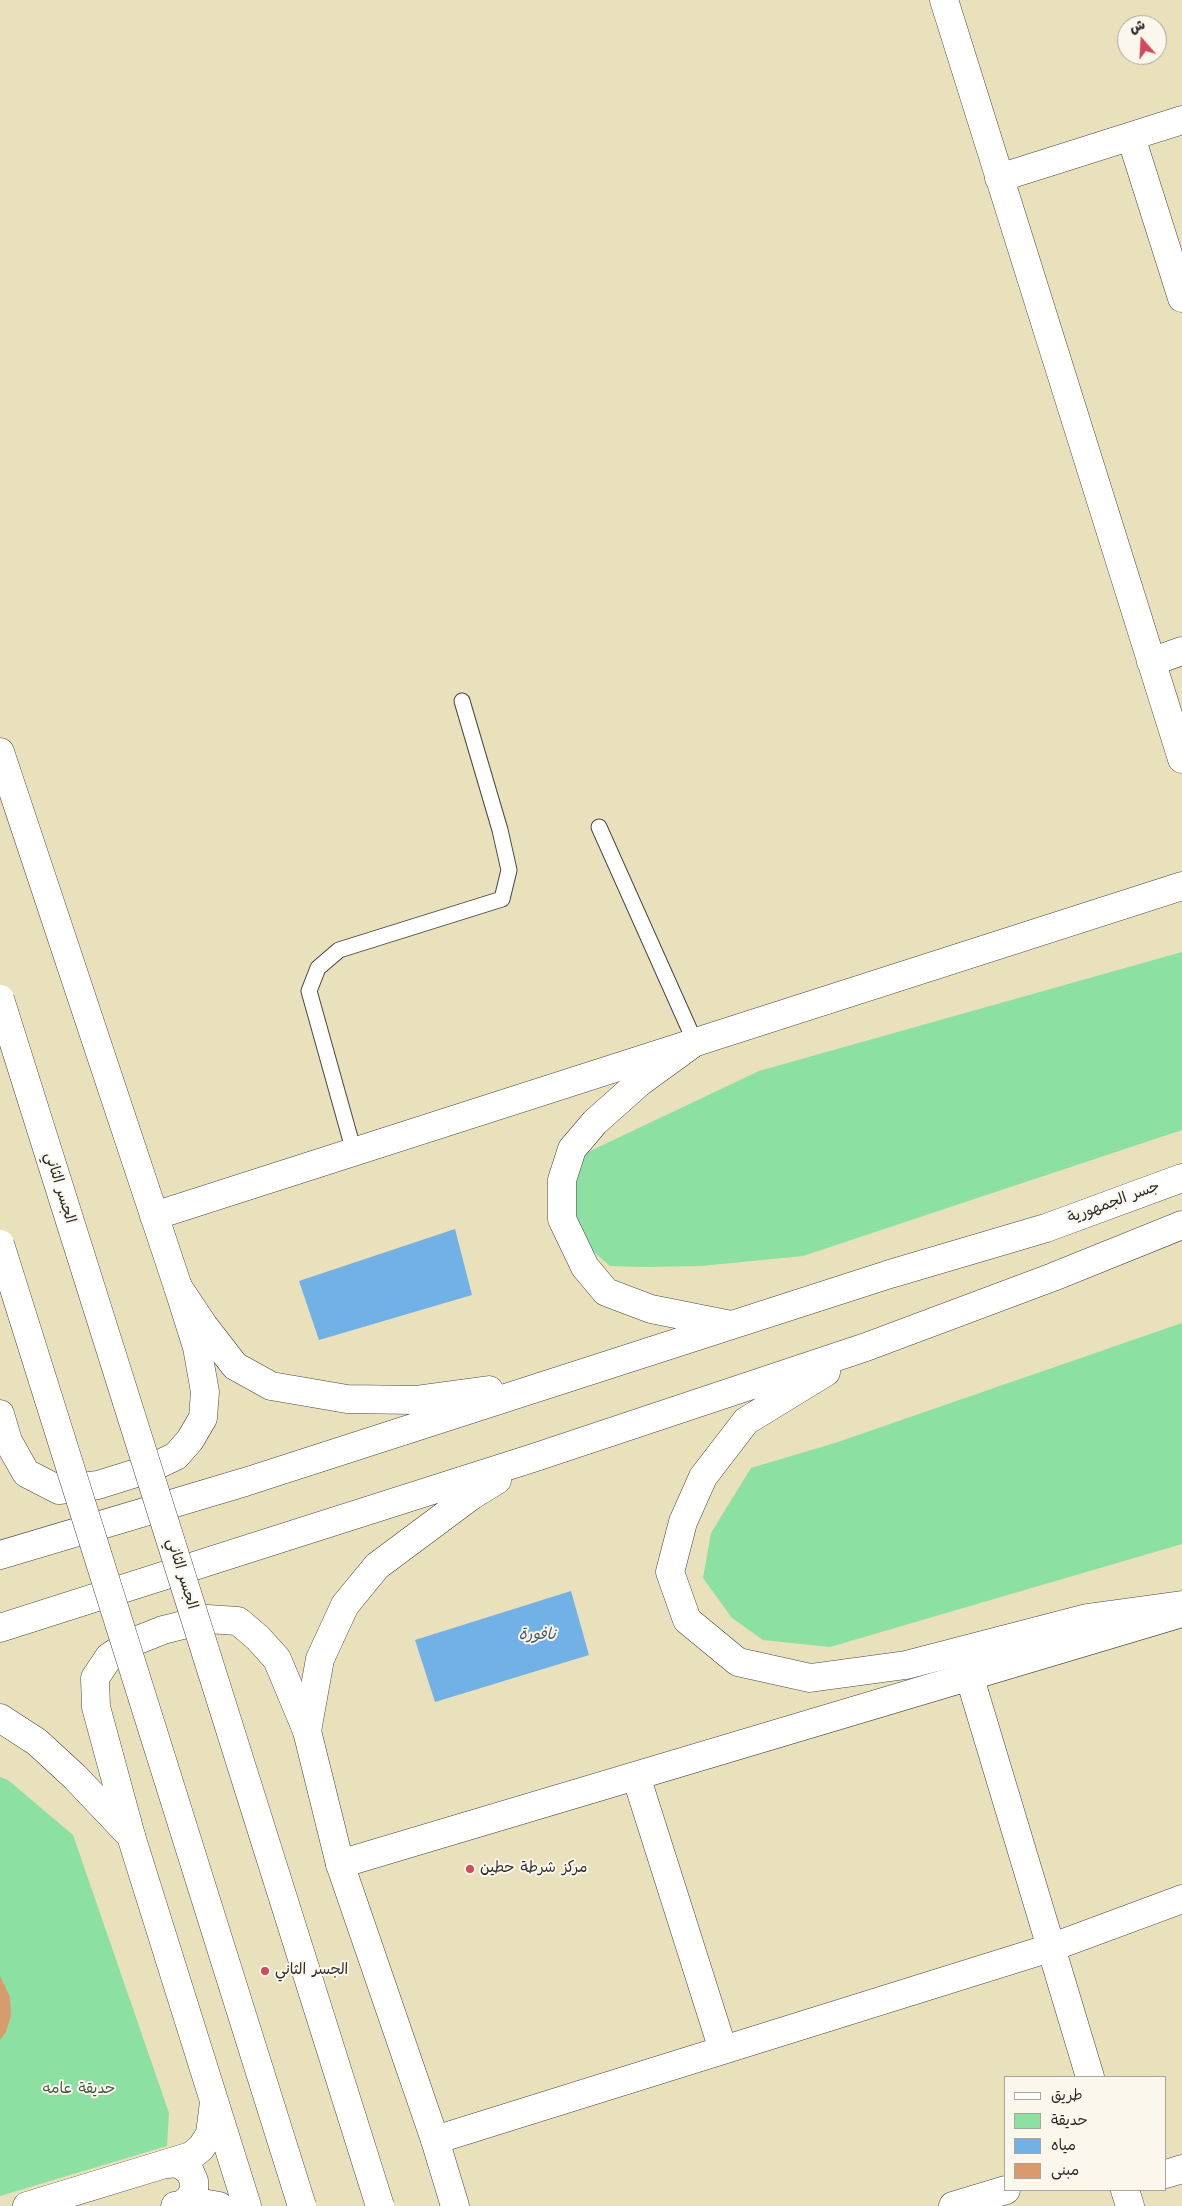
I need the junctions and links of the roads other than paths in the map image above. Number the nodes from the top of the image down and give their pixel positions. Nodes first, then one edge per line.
1 (944, 0) edge
2 (1182, 120) edge
3 (1131, 137) junction
4 (999, 178) junction
5 (1182, 298) edge
6 (1182, 651) edge
7 (1151, 662) junction
8 (462, 701) dead end
9 (0, 752) edge
10 (1182, 759) edge
11 (599, 827) dead end
12 (1182, 886) edge
13 (0, 1000) edge
14 (695, 1042) junction
15 (354, 1152) junction
16 (1182, 1178) edge
17 (154, 1216) junction
18 (1182, 1225) edge
19 (0, 1244) edge
20 (178, 1287) junction
21 (732, 1325) junction
22 (866, 1347) junction
23 (560, 1380) junction
24 (0, 1414) edge
25 (533, 1458) junction
26 (0, 1555) edge
27 (1182, 1605) edge
28 (1182, 1614) edge
29 (0, 1628) edge
30 (969, 1675) junction
31 (0, 1718) edge
32 (306, 1730) junction
33 (636, 1776) junction
34 (131, 1836) junction
35 (340, 1864) junction
36 (1182, 1899) edge
37 (1050, 1948) junction
38 (723, 2050) junction
39 (1090, 2076) edge
40 (214, 2098) junction
41 (435, 2140) junction
42 (167, 2164) junction
43 (1182, 2169) edge
44 (1167, 2174) edge
45 (1004, 2191) edge
46 (1125, 2191) edge
47 (179, 2205) edge
48 (27, 2206) edge
49 (219, 2206) edge
50 (247, 2206) edge
51 (302, 2206) edge
52 (380, 2206) edge
53 (455, 2206) edge
54 (954, 2206) edge
55 (1130, 2206) edge

1 - 4 street
2 - 3 street
3 - 4 street
3 - 5 street
4 - 7 street
6 - 7 street
7 - 10 street
8 - 15 lane
9 - 17 street
11 - 14 lane
12 - 14 street
13 - 52 street, الجسر الثاني, bridge
14 - 15 street
14 - 21 street
15 - 17 street
16 - 21 street, جسر الجمهورية
17 - 20 street
18 - 22 street
19 - 51 street, bridge
20 - 23 street
20 - 24 street
21 - 23 street, جسر الجمهورية
22 - 25 street
22 - 27 street
23 - 26 street
25 - 29 street
25 - 32 street
28 - 30 street
30 - 33 street
30 - 37 street
31 - 34 street
32 - 34 street
32 - 35 street
33 - 35 street
33 - 38 street
34 - 40 street
35 - 41 street
36 - 37 street
37 - 38 street
37 - 39 street
38 - 41 street
40 - 42 street
40 - 50 street
41 - 53 street
42 - 47 street
42 - 48 street
43 - 44 street
45 - 54 street
46 - 55 street
47 - 49 street

